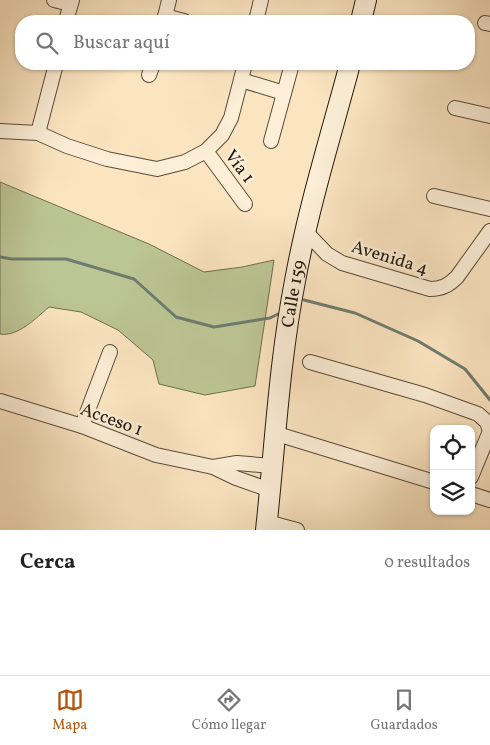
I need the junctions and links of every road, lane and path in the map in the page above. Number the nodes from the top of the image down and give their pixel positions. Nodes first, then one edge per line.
1 (54, 0) edge
2 (169, 0) edge
3 (261, 0) edge
4 (366, 0) edge
5 (71, 2) edge
6 (68, 15) edge
7 (165, 15) edge
8 (257, 15) edge
9 (362, 15) edge
10 (54, 70) edge
11 (244, 70) edge
12 (290, 70) edge
13 (348, 70) edge
14 (241, 80) junction
15 (284, 93) junction
16 (455, 108) dead end
17 (490, 116) edge
18 (0, 131) edge
19 (38, 133) junction
20 (271, 141) dead end
21 (206, 151) junction
22 (434, 196) dead end
23 (245, 204) dead end
24 (490, 209) edge
25 (490, 231) edge
26 (306, 232) junction
27 (110, 352) dead end
28 (310, 362) dead end
29 (0, 401) edge
30 (82, 426) junction
31 (274, 434) junction
32 (272, 466) junction
33 (213, 467) junction
34 (474, 470) edge
35 (430, 481) edge
36 (270, 490) junction
37 (475, 495) edge
38 (490, 500) edge
39 (267, 526) edge
40 (297, 530) edge

1 - 5 street
2 - 7 street
3 - 8 street
4 - 9 street
5 - 6 street
10 - 19 street
11 - 14 street
12 - 15 street
13 - 26 street, Calle 159
14 - 15 street
14 - 21 street
15 - 20 street
16 - 17 street
18 - 19 street
19 - 21 street
21 - 23 street, Vía 1
22 - 24 street
25 - 26 street, Avenida 4
26 - 31 street, Calle 159
27 - 30 street
28 - 34 street
29 - 30 street, Acceso 1
30 - 33 street, Acceso 1
31 - 32 street, Calle 159
31 - 35 street
32 - 33 street, Acceso 1
32 - 36 street, Calle 159
33 - 36 street, Acceso 1
36 - 39 street, Calle 159
37 - 38 street
39 - 40 street

